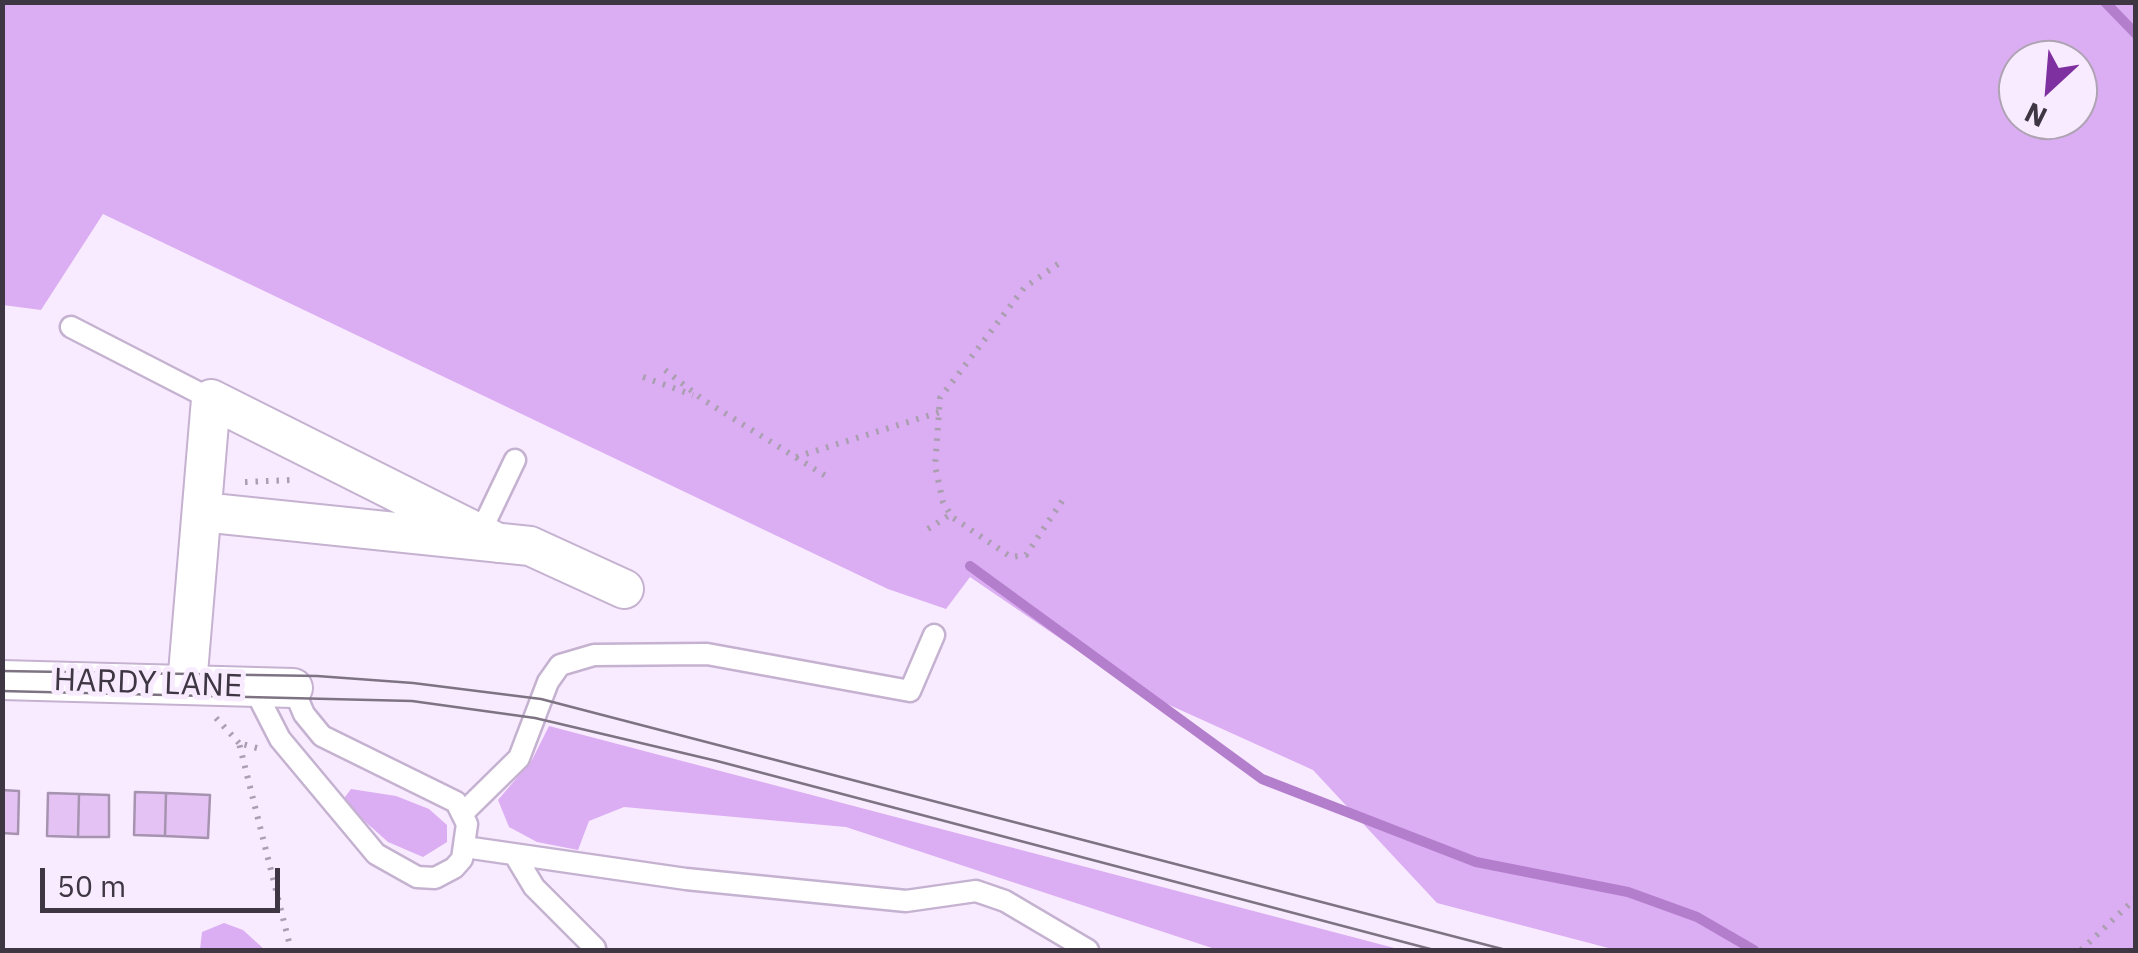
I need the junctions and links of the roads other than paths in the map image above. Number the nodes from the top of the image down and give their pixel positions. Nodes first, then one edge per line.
1 (70, 327) dead end
2 (211, 399) junction
3 (515, 460) dead end
4 (202, 512) junction
5 (489, 538) junction
6 (624, 589) dead end
7 (934, 635) dead end
8 (2, 680) edge
9 (187, 685) junction
10 (276, 688) junction
11 (463, 813) junction
12 (466, 847) junction
13 (516, 858) junction
14 (595, 948) edge
15 (1088, 950) edge

1 - 2 lane
2 - 4 street
2 - 5 street
3 - 5 lane
4 - 5 street
4 - 9 street
5 - 6 street
7 - 11 lane
8 - 9 street, HARDY LANE
9 - 10 street, HARDY LANE
10 - 11 lane
10 - 12 lane
11 - 12 lane
12 - 13 lane
13 - 14 lane
13 - 15 lane

